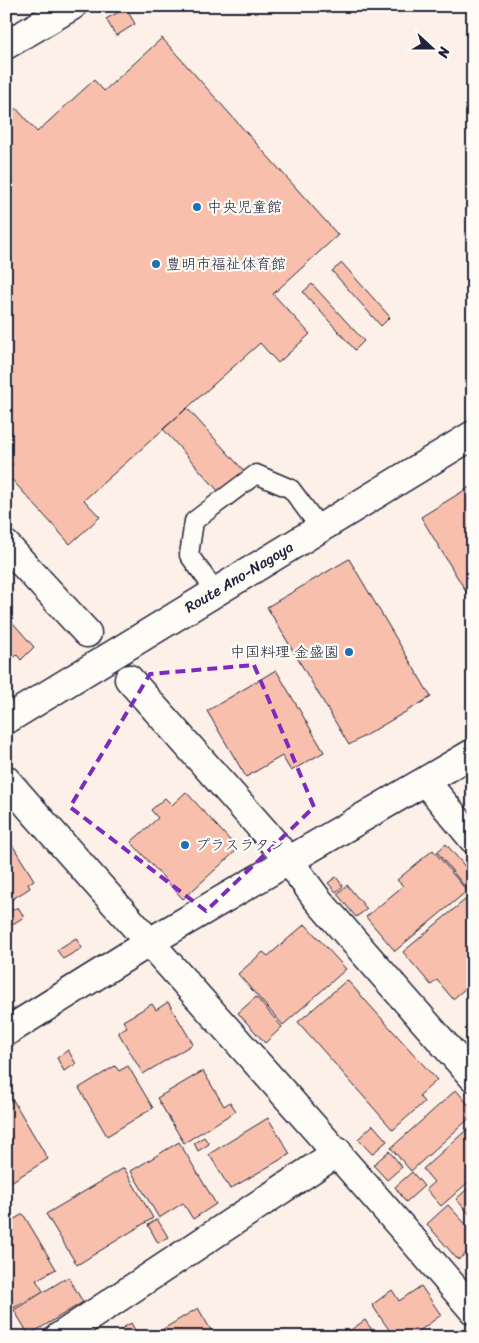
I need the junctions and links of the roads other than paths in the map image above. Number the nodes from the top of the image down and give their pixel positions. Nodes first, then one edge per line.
1 (72, 6) edge
2 (6, 45) edge
3 (473, 435) edge
4 (320, 528) junction
5 (6, 546) edge
6 (216, 592) junction
7 (87, 633) dead end
8 (129, 679) dead end
9 (6, 720) edge
10 (473, 753) edge
11 (6, 780) edge
12 (425, 782) junction
13 (473, 838) edge
14 (289, 861) junction
15 (148, 943) junction
16 (6, 1032) edge
17 (473, 1077) edge
18 (338, 1152) junction
19 (473, 1310) edge
20 (59, 1337) edge

1 - 2 street
3 - 4 street, Route Ano-Nagoya
4 - 6 street, Route Ano-Nagoya
4 - 6 lane
5 - 7 street
6 - 9 street, Route Ano-Nagoya
8 - 14 street
10 - 12 street
11 - 15 street
12 - 13 street
12 - 14 street
14 - 15 street
14 - 17 street
15 - 16 street
15 - 18 street
18 - 19 street
18 - 20 street

